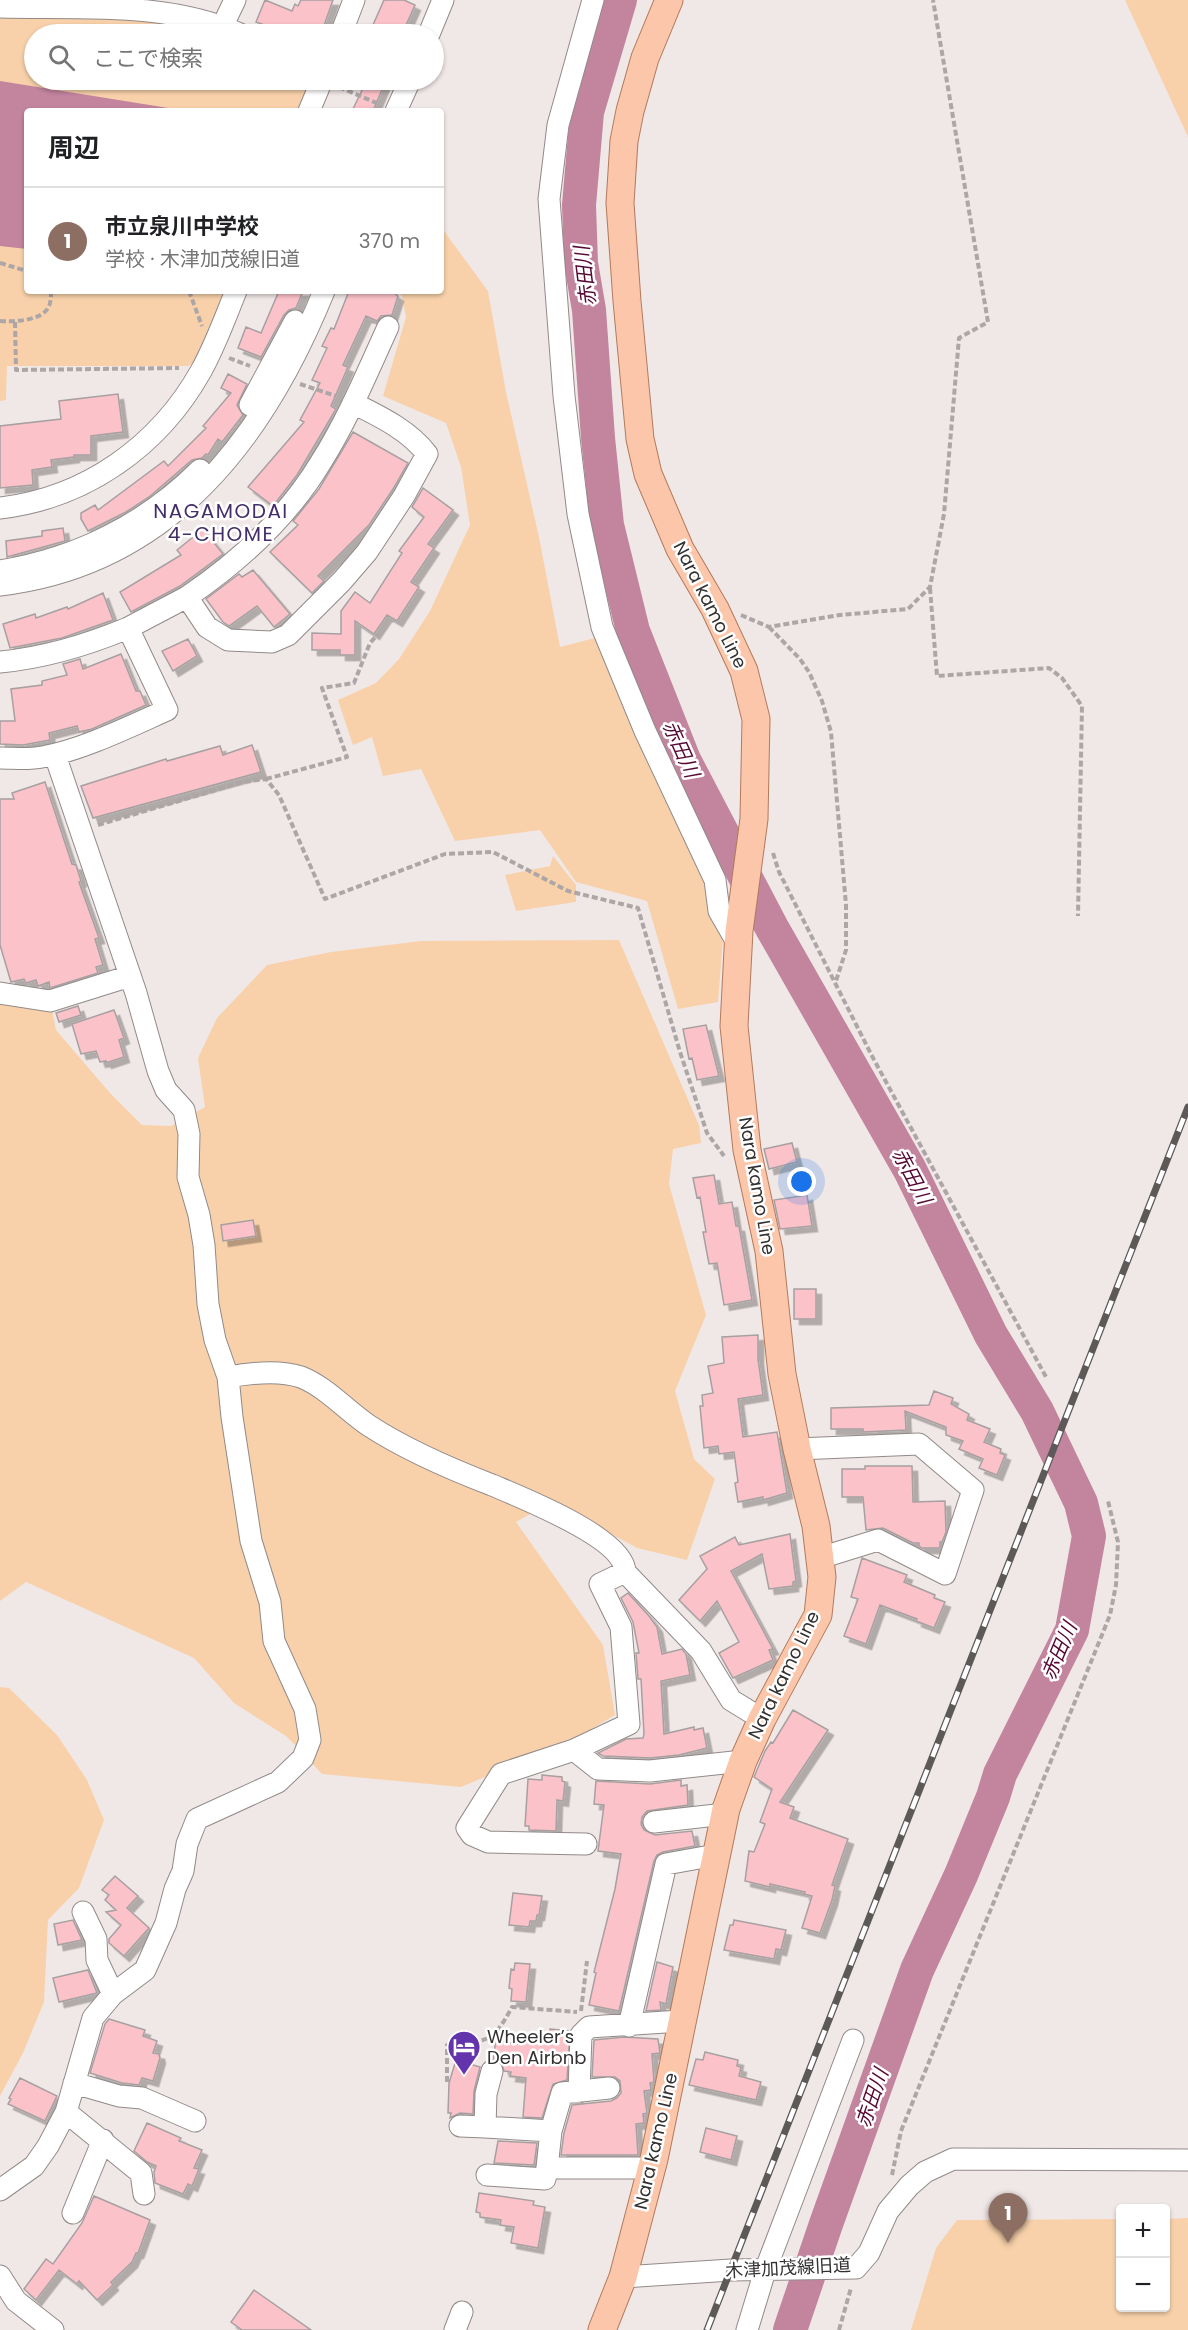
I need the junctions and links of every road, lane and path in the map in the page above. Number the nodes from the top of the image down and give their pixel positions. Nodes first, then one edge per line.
1 (236, 0) edge
2 (354, 0) edge
3 (429, 0) edge
4 (443, 0) edge
5 (593, 0) edge
6 (669, 0) edge
7 (933, 0) edge
8 (0, 7) edge
9 (210, 24) edge
10 (232, 24) edge
11 (345, 24) edge
12 (418, 24) edge
13 (433, 24) edge
14 (322, 90) edge
15 (345, 90) edge
16 (393, 90) edge
17 (402, 90) edge
18 (311, 108) edge
19 (386, 108) edge
20 (388, 108) edge
21 (389, 108) edge
22 (0, 263) edge
23 (24, 271) edge
24 (51, 294) edge
25 (190, 294) edge
26 (235, 294) edge
27 (308, 294) edge
28 (323, 294) edge
29 (0, 321) edge
30 (15, 322) junction
31 (388, 327) dead end
32 (211, 352) junction
33 (201, 371) junction
34 (267, 372) junction
35 (297, 382) dead end
36 (353, 403) junction
37 (0, 508) edge
38 (0, 571) edge
39 (0, 585) edge
40 (930, 588) junction
41 (187, 597) junction
42 (715, 609) junction
43 (769, 627) junction
44 (128, 628) junction
45 (378, 634) dead end
46 (0, 662) edge
47 (55, 755) junction
48 (0, 758) edge
49 (266, 780) junction
50 (80, 830) junction
51 (773, 852) dead end
52 (1078, 916) dead end
53 (738, 938) junction
54 (130, 976) junction
55 (836, 982) junction
56 (0, 993) edge
57 (727, 1159) dead end
58 (228, 1377) junction
59 (1046, 1377) dead end
60 (797, 1449) junction
61 (1108, 1501) dead end
62 (820, 1558) junction
63 (625, 1572) junction
64 (762, 1719) junction
65 (574, 1750) junction
66 (743, 1761) junction
67 (725, 1814) junction
68 (654, 1822) dead end
69 (586, 1845) dead end
70 (716, 1855) junction
71 (83, 1912) dead end
72 (587, 1961) dead end
73 (113, 1994) junction
74 (585, 2020) junction
75 (681, 2021) junction
76 (629, 2026) junction
77 (853, 2040) dead end
78 (492, 2071) dead end
79 (447, 2082) dead end
80 (74, 2083) junction
81 (609, 2088) dead end
82 (579, 2092) junction
83 (66, 2112) junction
84 (195, 2121) dead end
85 (460, 2126) dead end
86 (485, 2127) junction
87 (551, 2131) junction
88 (103, 2140) junction
89 (1188, 2160) edge
90 (547, 2168) junction
91 (652, 2168) junction
92 (487, 2175) dead end
93 (892, 2176) dead end
94 (0, 2190) edge
95 (144, 2194) dead end
96 (73, 2213) dead end
97 (847, 2268) junction
98 (765, 2271) junction
99 (0, 2276) edge
100 (623, 2277) junction
101 (53, 2330) edge
102 (602, 2330) edge
103 (747, 2330) edge
104 (839, 2330) edge

1 - 10 street
2 - 11 street
3 - 12 street
4 - 13 street
5 - 53 street
6 - 42 main road, Nara kamo Line
7 - 40 path
8 - 9 street
14 - 18 street
15 - 19 path
16 - 20 street
17 - 21 street
22 - 23 path
24 - 30 path
25 - 32 path
26 - 32 street
27 - 34 street
28 - 39 street
29 - 30 path
30 - 33 path
31 - 36 street
32 - 33 street
32 - 34 path
33 - 37 street
34 - 38 street
35 - 36 path
36 - 41 street
36 - 41 street
40 - 43 path
40 - 52 path
41 - 44 street
42 - 43 path
42 - 53 main road, Nara kamo Line
43 - 55 path
44 - 46 street
44 - 47 street
45 - 49 path
47 - 48 street
47 - 50 street
49 - 50 path
49 - 57 path
50 - 54 street
51 - 55 path
53 - 60 main road, Nara kamo Line
54 - 56 street
54 - 58 street
55 - 59 path
58 - 63 street
58 - 73 street
60 - 62 main road, Nara kamo Line
60 - 62 street
61 - 93 path
62 - 64 main road, Nara kamo Line
63 - 64 street
63 - 65 street
64 - 66 main road, Nara kamo Line
65 - 66 street
65 - 69 street
66 - 67 main road, Nara kamo Line
67 - 68 street
67 - 70 main road, Nara kamo Line
70 - 75 main road, Nara kamo Line
70 - 76 street
71 - 73 street
72 - 74 path
73 - 80 street
74 - 76 street
74 - 79 path
74 - 82 street
75 - 76 street
75 - 91 main road, Nara kamo Line
77 - 98 street
78 - 86 street
80 - 83 street
80 - 84 street
81 - 82 street
82 - 87 street
83 - 88 street
83 - 94 street
85 - 86 street
86 - 87 street
87 - 90 street
88 - 95 street
88 - 96 street
89 - 97 street, 木津加茂線旧道
90 - 91 street
90 - 92 street
91 - 100 main road, Nara kamo Line
97 - 98 street, 木津加茂線旧道
97 - 104 path
98 - 100 street, 木津加茂線旧道
98 - 103 street
99 - 101 street
100 - 102 main road, Nara kamo Line

